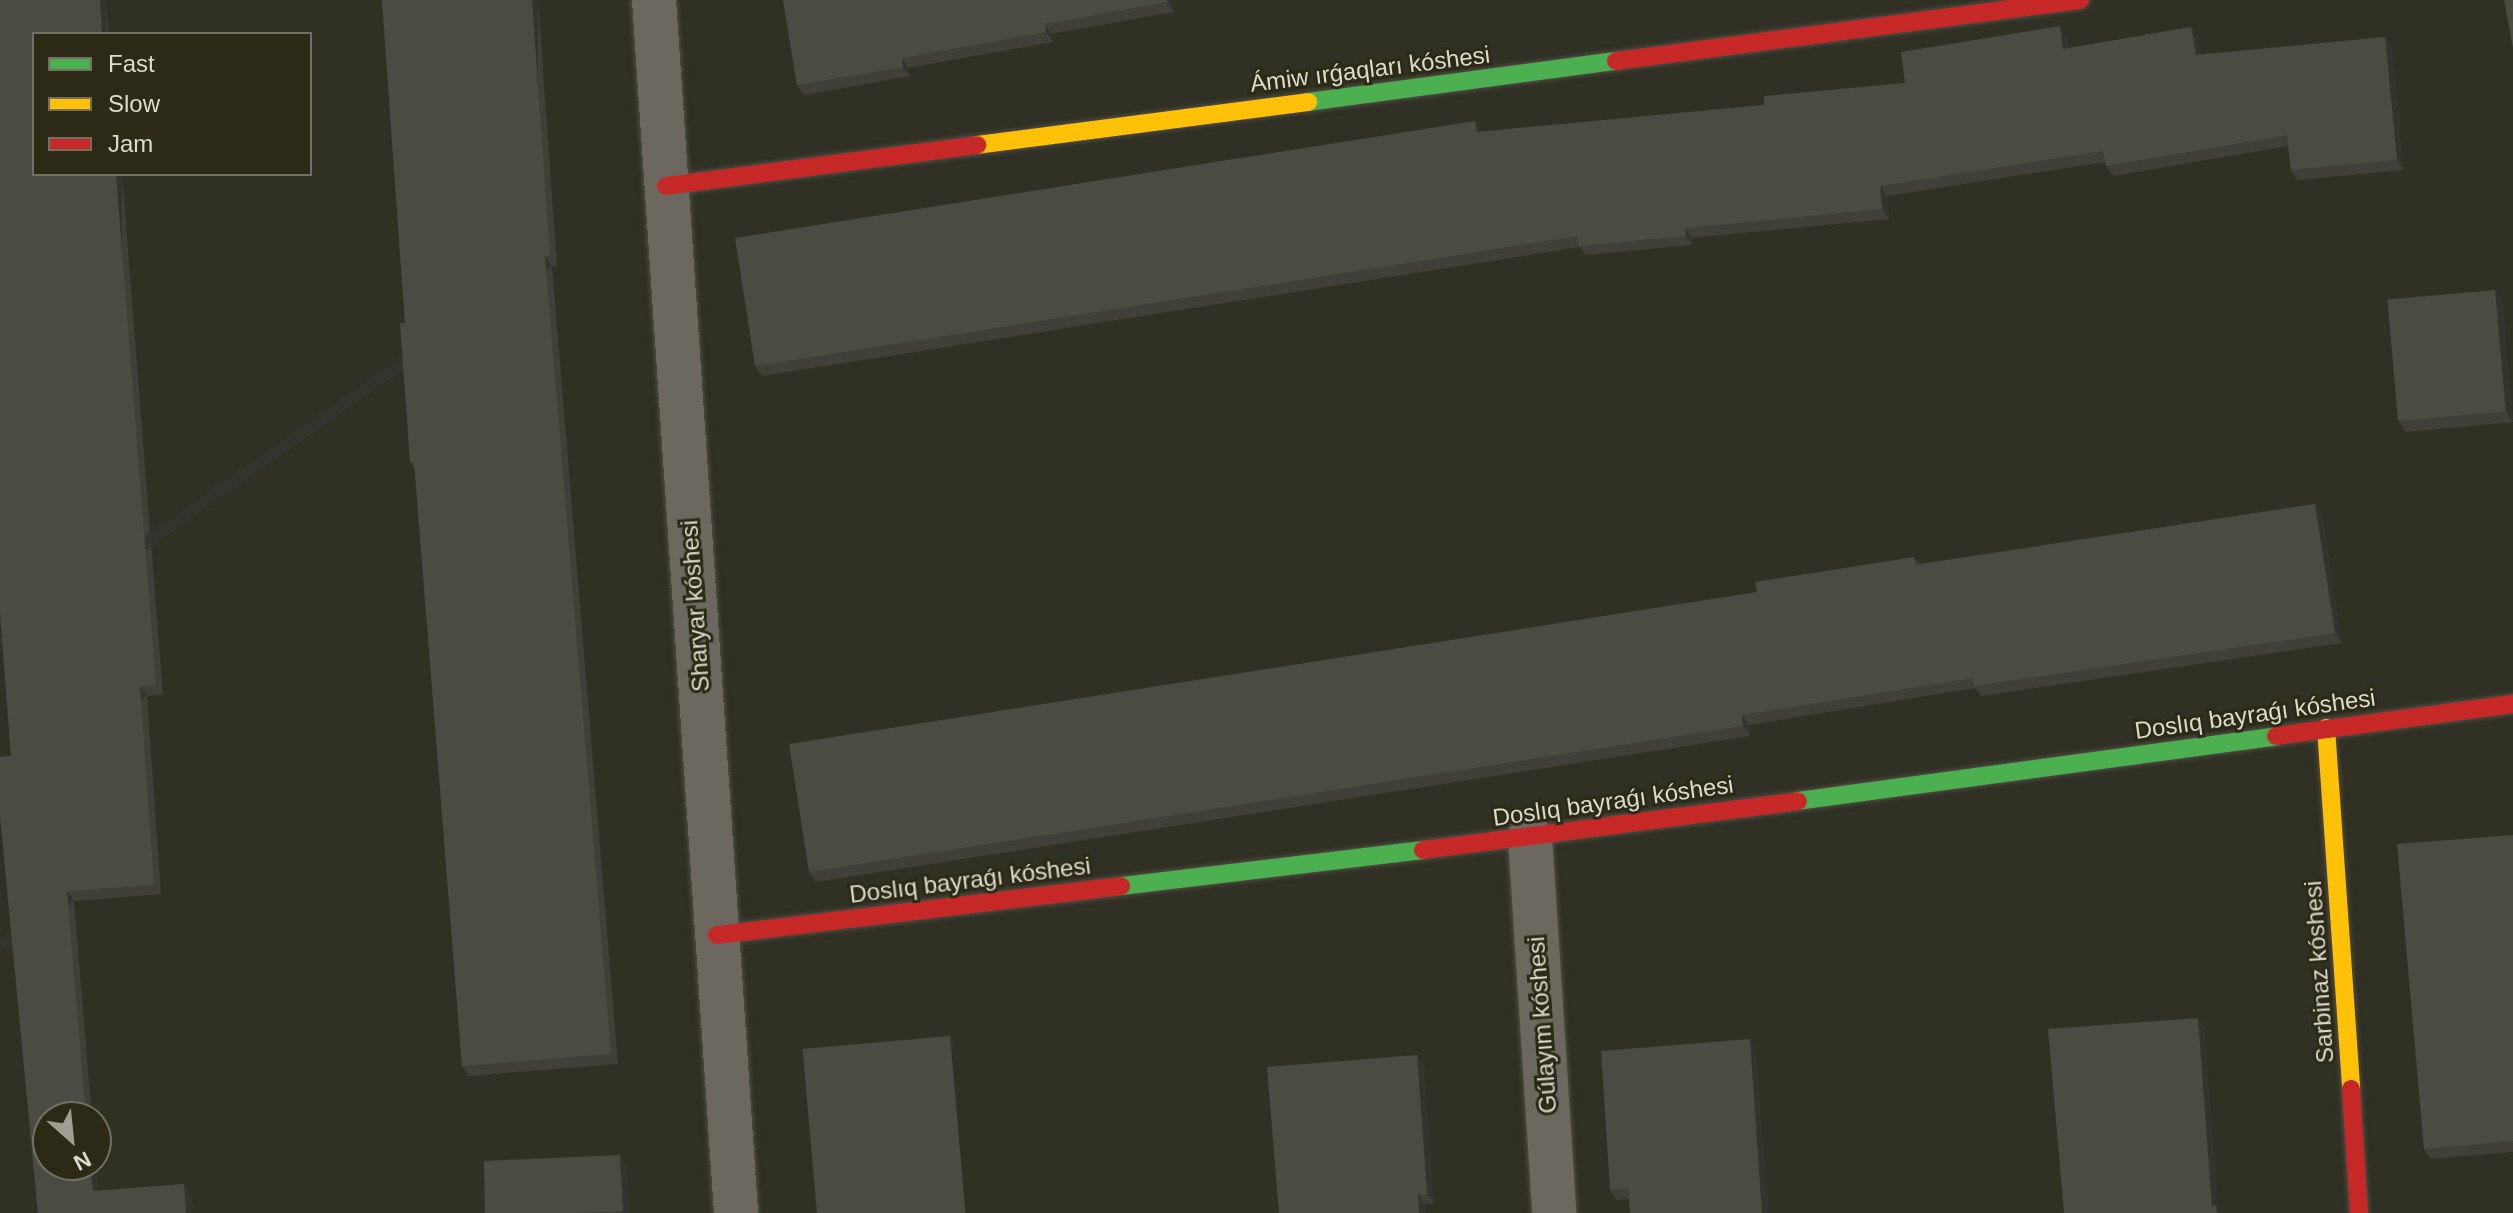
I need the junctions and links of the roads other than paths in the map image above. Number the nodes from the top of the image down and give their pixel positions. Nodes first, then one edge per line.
1 (654, 0) edge
2 (2080, 0) edge
3 (666, 186) junction
4 (2513, 704) edge
5 (2326, 728) junction
6 (1530, 837) junction
7 (717, 935) junction
8 (736, 1213) edge
9 (1554, 1213) edge
10 (2359, 1213) edge

1 - 3 street, Sharyar kóshesi
2 - 3 street, Ámiw ırǵaqları kóshesi
3 - 7 street, Sharyar kóshesi
4 - 5 street, Doslıq bayraǵı kóshesi
5 - 6 street, Doslıq bayraǵı kóshesi
5 - 10 street, Sarbinaz kóshesi
6 - 7 street, Doslıq bayraǵı kóshesi
6 - 9 street, Gúlayım kóshesi
7 - 8 street, Sharyar kóshesi

